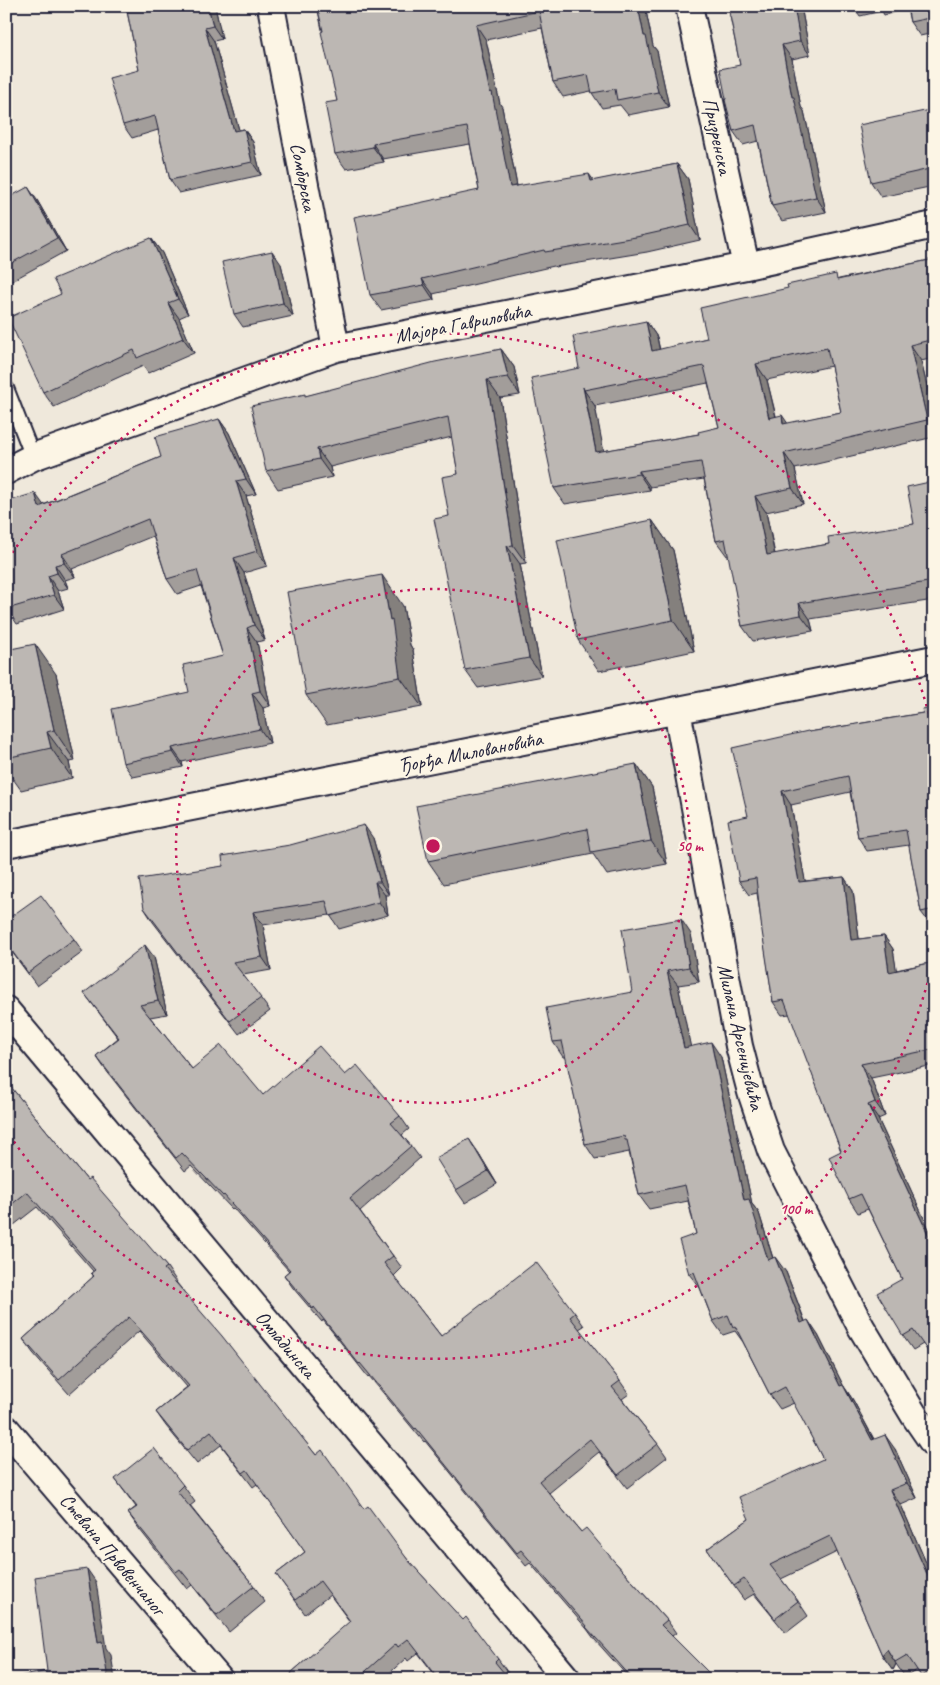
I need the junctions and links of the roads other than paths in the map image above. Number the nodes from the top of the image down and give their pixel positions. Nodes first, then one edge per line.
1 (272, 6) edge
2 (689, 6) edge
3 (934, 225) edge
4 (746, 266) junction
5 (336, 348) junction
6 (6, 388) edge
7 (33, 457) junction
8 (6, 471) edge
9 (934, 658) edge
10 (677, 710) junction
11 (6, 844) edge
12 (6, 1010) edge
13 (6, 1429) edge
14 (934, 1444) edge
15 (219, 1679) edge
16 (567, 1679) edge

1 - 5 street, Сомборска
2 - 4 street, Призренска
3 - 4 street, Мајора Гавриловића
4 - 5 street, Мајора Гавриловића
5 - 7 street, Мајора Гавриловића
6 - 7 lane
7 - 8 street, Мајора Гавриловића
9 - 10 street, Ђорђа Миловановића
10 - 11 street, Ђорђа Миловановића
10 - 14 street, Милана Арсенијевића
12 - 16 street, Омладинска
13 - 15 street, Стевана Првовенчаног

